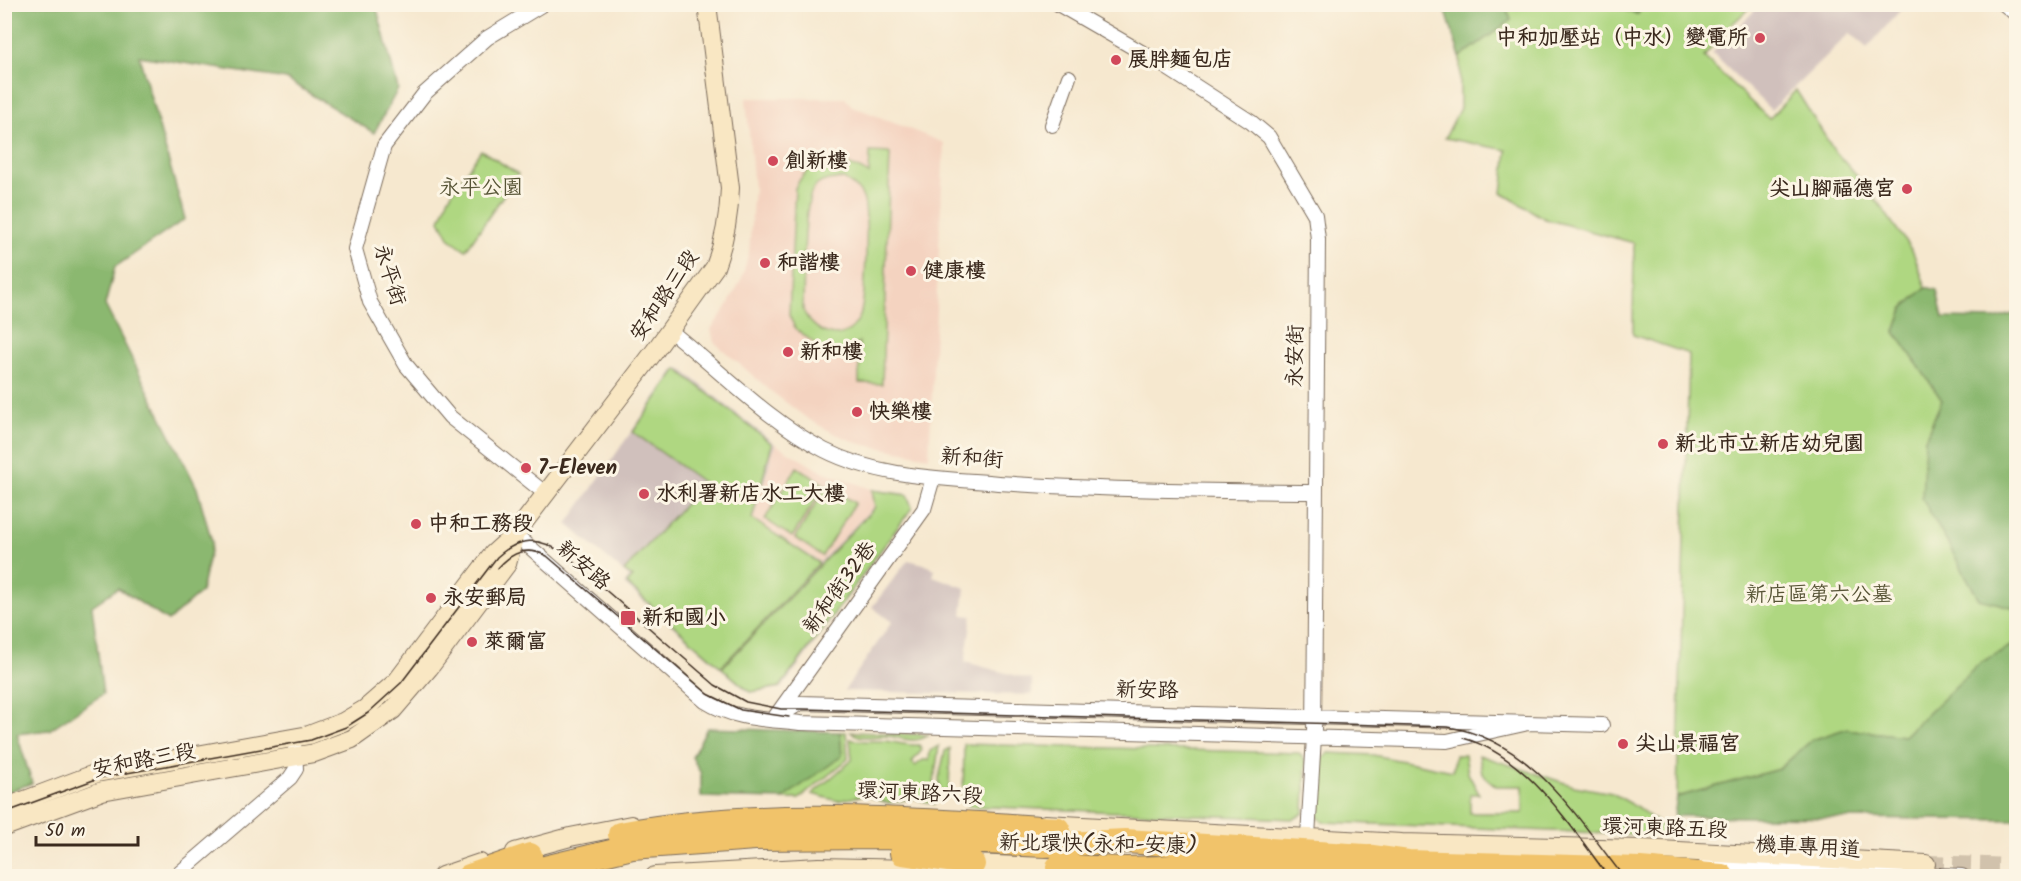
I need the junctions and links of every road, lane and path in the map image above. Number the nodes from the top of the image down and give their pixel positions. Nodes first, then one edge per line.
1 (543, 4) edge
2 (707, 4) edge
3 (1058, 4) edge
4 (2004, 4) edge
5 (2016, 14) edge
6 (1069, 77) dead end
7 (1052, 125) dead end
8 (669, 330) junction
9 (933, 478) junction
10 (1316, 492) junction
11 (546, 494) junction
12 (515, 534) junction
13 (1314, 717) junction
14 (773, 720) junction
15 (1524, 724) junction
16 (1602, 726) dead end
17 (1314, 737) junction
18 (295, 747) junction
19 (4, 808) edge
20 (4, 827) edge
21 (1308, 836) junction
22 (1125, 841) junction
23 (1402, 843) junction
24 (1475, 846) junction
25 (1365, 856) junction
26 (974, 864) junction
27 (1926, 864) tunnel mouth
28 (1058, 867) junction
29 (176, 876) edge
30 (442, 876) edge
31 (469, 876) edge
32 (512, 876) edge
33 (566, 876) edge
34 (655, 876) edge
35 (1154, 876) edge
36 (1303, 876) edge
37 (1449, 876) edge
38 (1722, 876) edge
39 (1962, 876) edge

1 - 11 street, 永平街
2 - 8 main road, 安和路三段
3 - 10 street, 永安街
4 - 5 street
6 - 7 street
8 - 9 street, 新和街
8 - 11 main road, 安和路三段
9 - 10 street, 新和街
9 - 14 street, 新和街32巷
10 - 13 street, 永安街
11 - 12 main road, 安和路三段
12 - 14 street, 新安路
12 - 18 main road, 安和路三段
13 - 14 street, 新安路
13 - 15 street, 新安路
13 - 17 street, 永安街
14 - 17 street, 新安路
15 - 16 street, 新安路
15 - 17 street, 新安路
17 - 21 street, 永安街
18 - 19 main road, 安和路三段
18 - 20 main road, 安和路三段
18 - 29 street
21 - 23 main road, 環河東路六段
21 - 30 main road, 環河東路六段
22 - 25 highway, 新北環快(永和-安康)
22 - 31 highway
22 - 32 highway, 新北環快(永和-安康)
23 - 24 main road, 環河東路五段
23 - 25 highway
24 - 27 main road, 環河東路五段
24 - 39 street, 機車專用道
25 - 38 highway, 新北環快(永和-安康)
26 - 28 main road
26 - 33 highway
26 - 34 main road
28 - 35 main road
28 - 36 street
28 - 37 highway, 新北環快(永和-安康)

